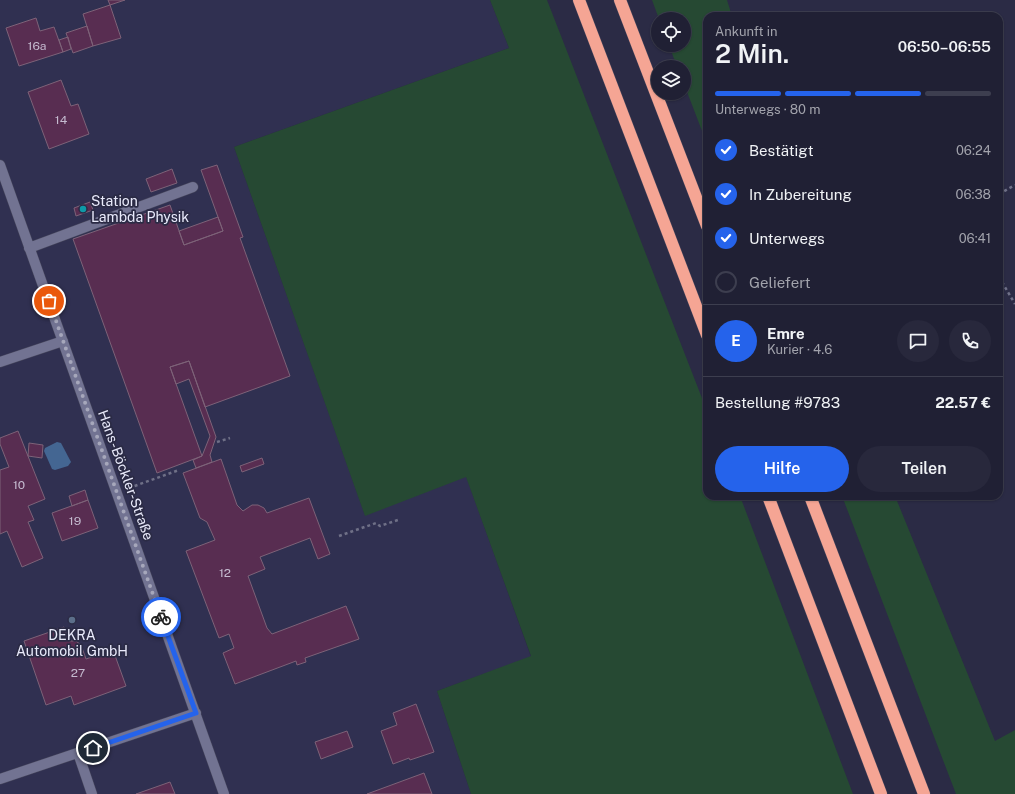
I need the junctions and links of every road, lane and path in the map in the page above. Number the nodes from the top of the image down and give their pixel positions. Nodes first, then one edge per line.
1 (579, 0) edge
2 (620, 0) edge
3 (0, 165) edge
4 (1015, 185) edge
5 (193, 187) dead end
6 (1003, 192) edge
7 (703, 216) edge
8 (30, 248) junction
9 (1003, 284) edge
10 (1015, 304) edge
11 (703, 325) edge
12 (63, 341) junction
13 (0, 362) edge
14 (230, 438) dead end
15 (217, 442) dead end
16 (179, 470) dead end
17 (117, 493) junction
18 (770, 500) edge
19 (812, 500) edge
20 (398, 520) dead end
21 (339, 536) dead end
22 (196, 713) junction
23 (78, 753) junction
24 (0, 779) edge
25 (92, 794) edge
26 (224, 794) edge
27 (881, 794) edge
28 (924, 794) edge

1 - 11 highway
2 - 7 highway
3 - 8 street, Hans-Böckler-Straße
4 - 6 path
5 - 8 street
8 - 12 street, Hans-Böckler-Straße
9 - 10 path
12 - 13 street
12 - 17 street, Hans-Böckler-Straße
14 - 15 path
16 - 17 path
17 - 22 street, Hans-Böckler-Straße
18 - 27 highway
19 - 28 highway
20 - 21 path
22 - 23 street
22 - 26 street, Hans-Böckler-Straße
23 - 24 street
23 - 25 street

